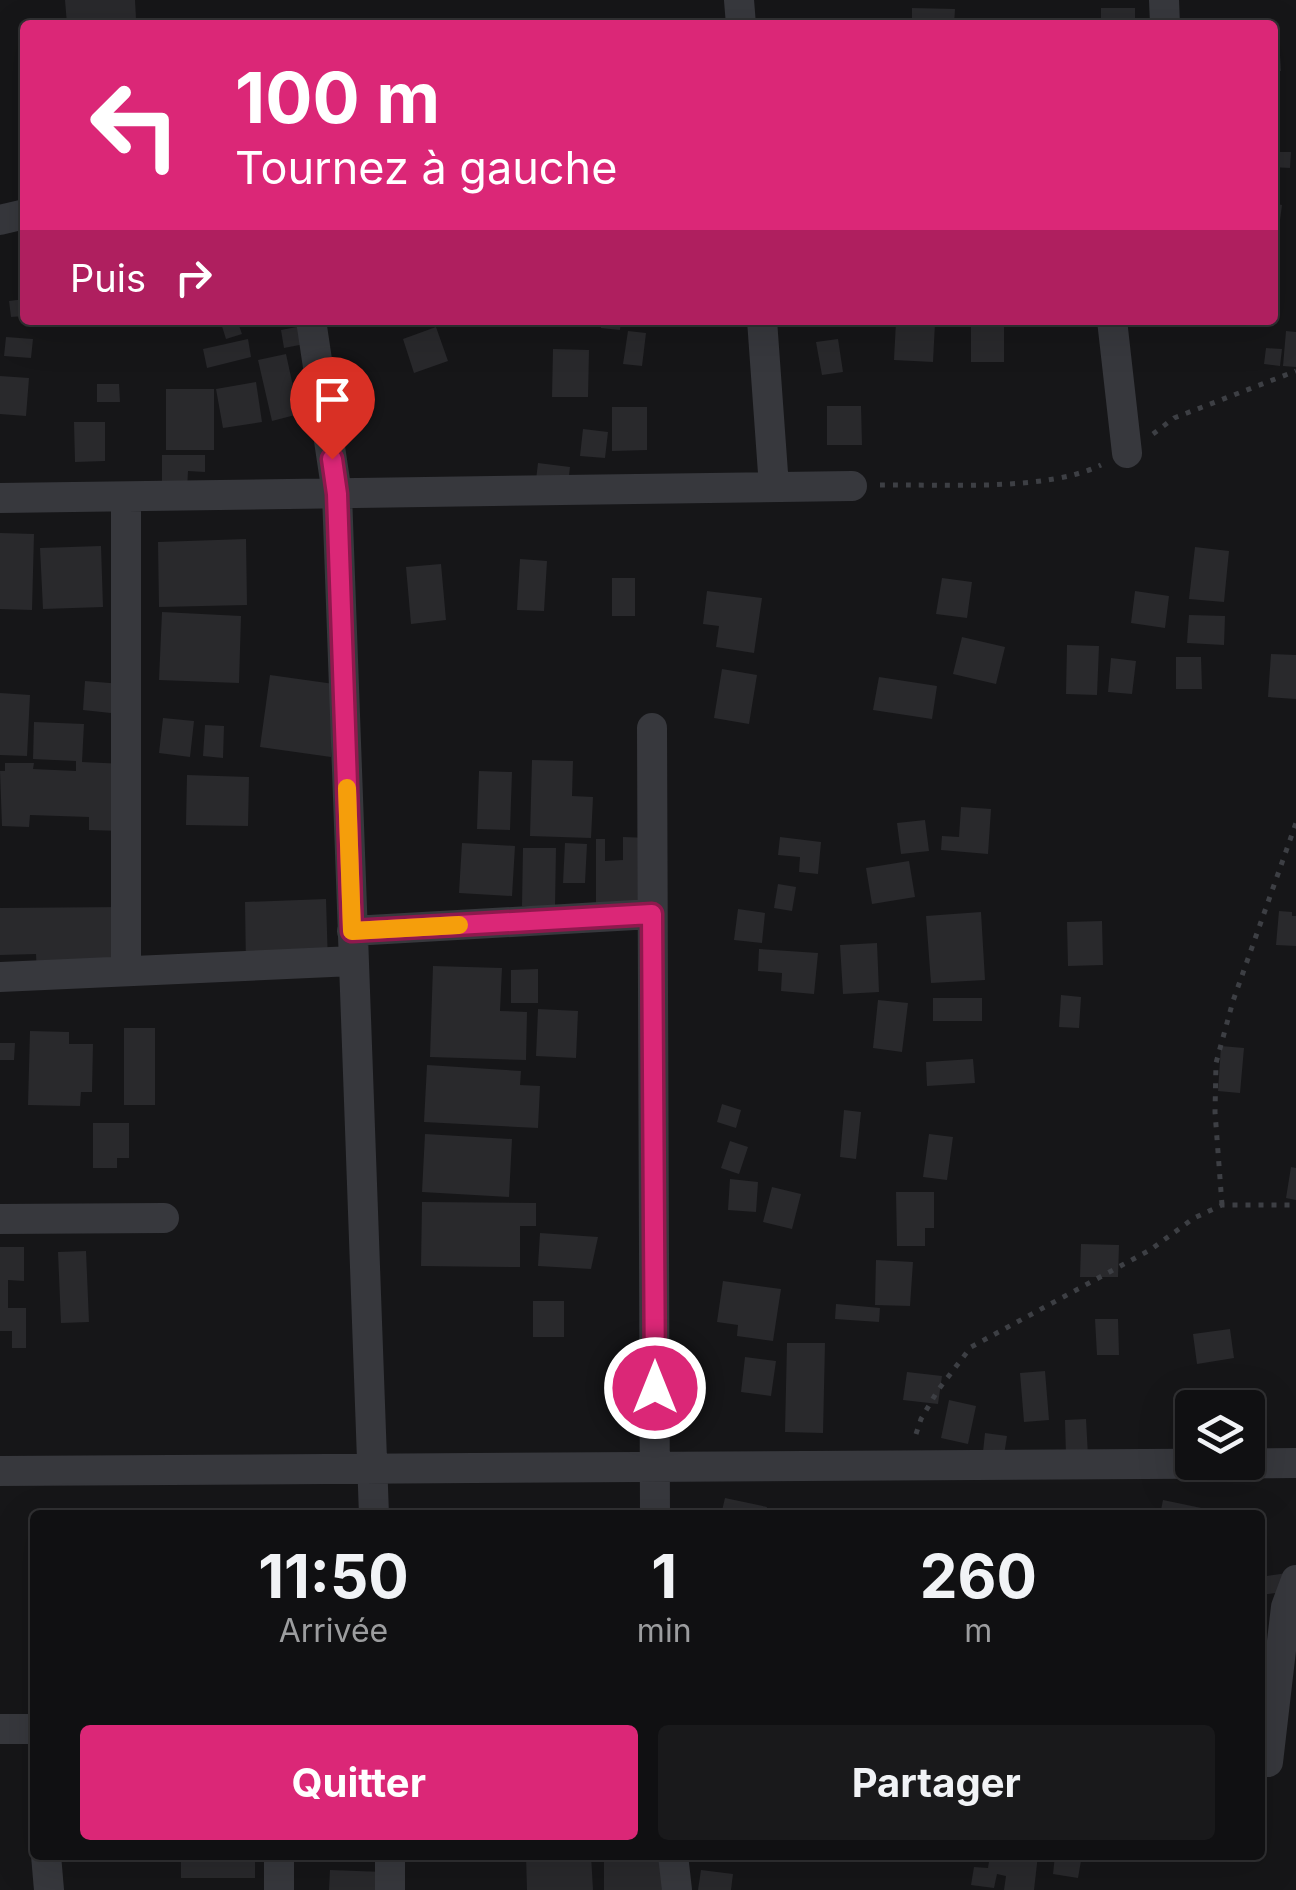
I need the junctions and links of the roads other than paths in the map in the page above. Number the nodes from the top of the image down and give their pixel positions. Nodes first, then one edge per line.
1 (311, 325) edge
2 (762, 325) edge
3 (1113, 325) edge
4 (1127, 453) road end
5 (852, 486) road end
6 (774, 488) junction
7 (337, 494) junction
8 (126, 496) junction
9 (0, 498) edge
10 (652, 728) dead end
11 (652, 914) junction
12 (353, 946) junction
13 (126, 971) junction
14 (0, 977) edge
15 (164, 1218) dead end
16 (0, 1219) edge
17 (1296, 1463) edge
18 (655, 1467) junction
19 (371, 1469) junction
20 (0, 1471) edge
21 (374, 1510) edge
22 (655, 1510) edge
23 (1296, 1580) edge
24 (0, 1729) edge
25 (30, 1729) edge
26 (1275, 1763) edge
27 (46, 1860) edge
28 (279, 1860) edge
29 (390, 1860) edge
30 (675, 1860) edge
31 (49, 1890) edge
32 (279, 1890) edge
33 (390, 1890) edge
34 (678, 1890) edge

1 - 7 street
2 - 6 street
3 - 4 street
5 - 6 street
6 - 7 street
7 - 8 street
7 - 12 street
8 - 9 street
8 - 13 street
10 - 11 street
11 - 12 street
11 - 18 street
12 - 13 street
12 - 19 street
13 - 14 street
15 - 16 street
17 - 18 street
18 - 19 street
18 - 22 street
19 - 20 street
19 - 21 street
23 - 26 street
24 - 25 street
27 - 31 street
28 - 32 street
29 - 33 street
30 - 34 street

